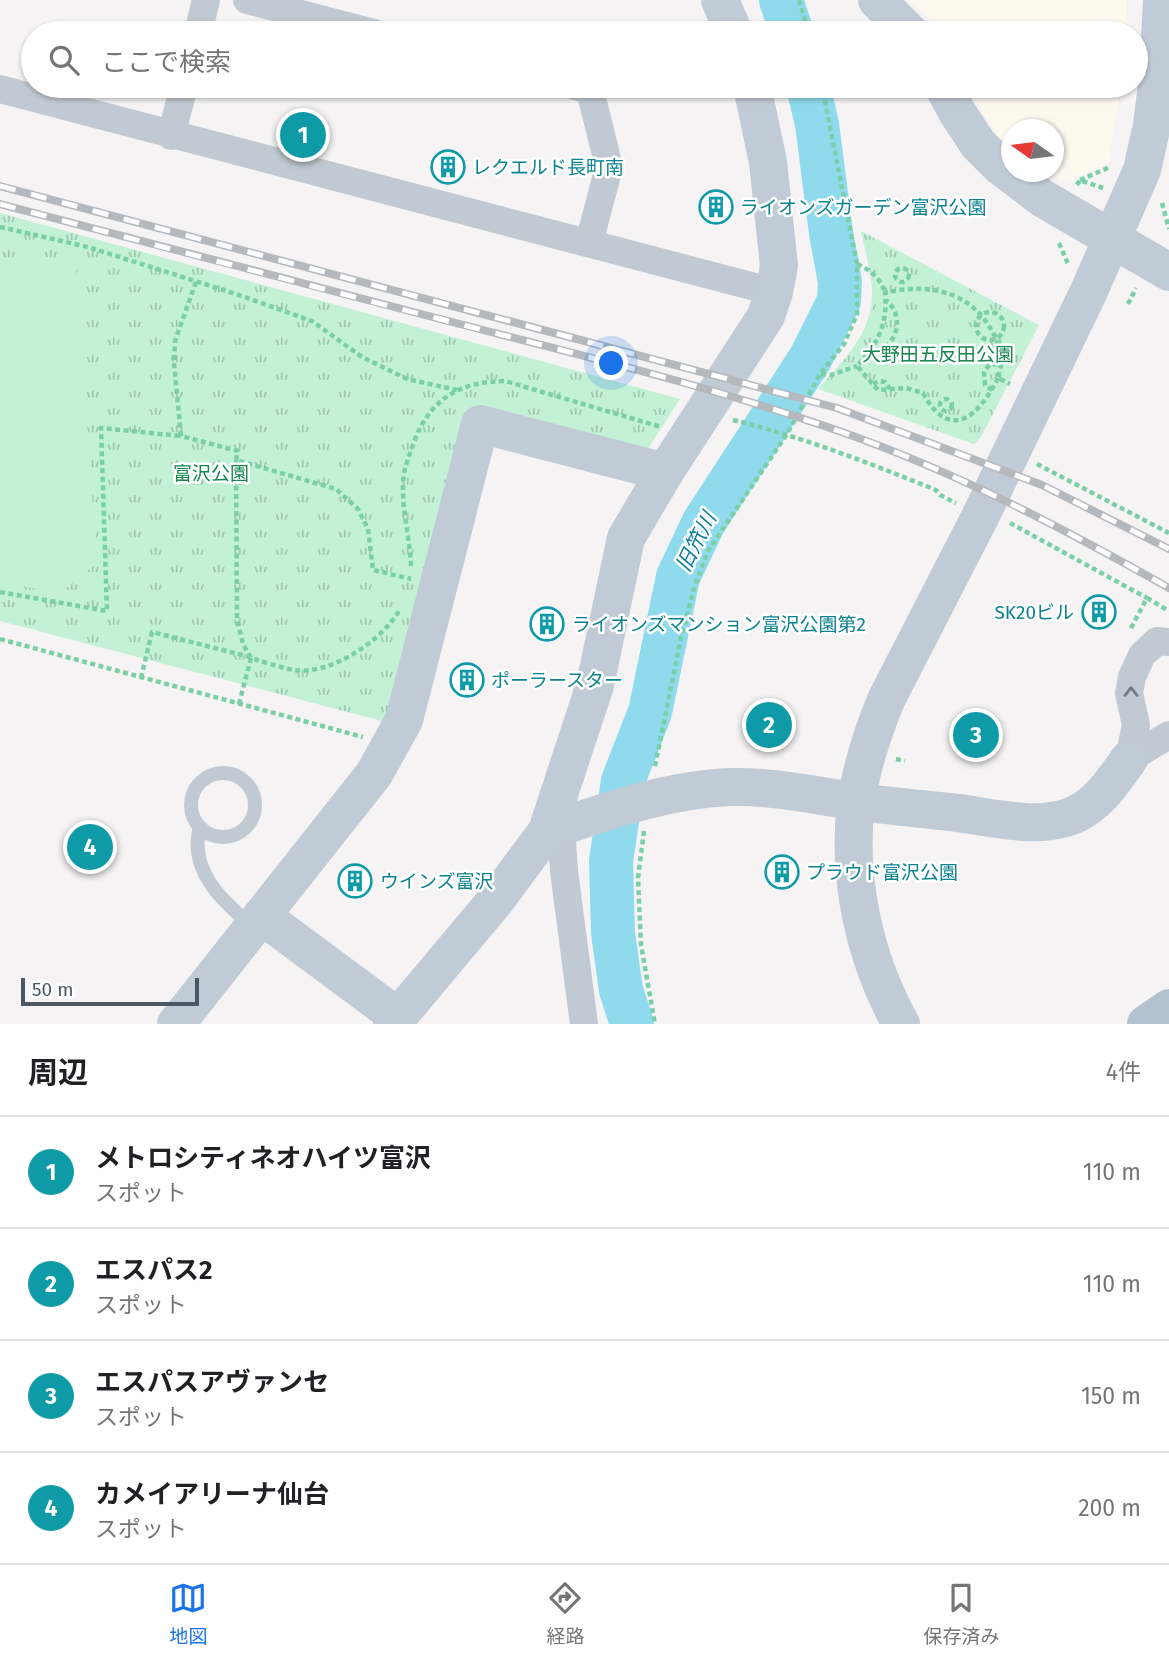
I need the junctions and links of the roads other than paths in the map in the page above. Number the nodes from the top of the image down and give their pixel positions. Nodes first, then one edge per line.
1 (206, 0) edge
2 (247, 0) edge
3 (720, 0) edge
4 (877, 0) edge
5 (1162, 0) edge
6 (201, 21) edge
7 (328, 21) edge
8 (729, 21) edge
9 (898, 21) edge
10 (0, 89) edge
11 (21, 95) edge
12 (33, 98) edge
13 (181, 98) edge
14 (592, 98) edge
15 (755, 98) edge
16 (950, 98) edge
17 (171, 136) junction
18 (1114, 239) junction
19 (589, 243) junction
20 (1169, 272) edge
21 (774, 292) junction
22 (665, 472) junction
23 (1169, 642) edge
24 (1169, 735) edge
25 (1129, 759) junction
26 (856, 801) junction
27 (564, 825) junction
28 (200, 827) junction
29 (258, 921) junction
30 (1169, 1008) edge
31 (395, 1020) edge
32 (176, 1024) edge
33 (584, 1024) edge
34 (901, 1024) edge
35 (1146, 1024) edge

1 - 6 street
2 - 7 street
3 - 8 street
4 - 9 street
5 - 18 street
10 - 11 street
12 - 17 street
13 - 17 street
14 - 19 street
15 - 21 street
16 - 18 street
17 - 19 street
18 - 20 street
18 - 26 street
19 - 21 street
21 - 22 street
22 - 27 street
22 - 29 street
25 -> 23 street
24 - 25 street
25 - 26 street
26 - 27 street
26 - 34 street
27 - 31 street
27 - 33 street
28 - 28 lane
28 - 29 lane
29 - 31 street
29 - 32 street
30 - 35 main road

